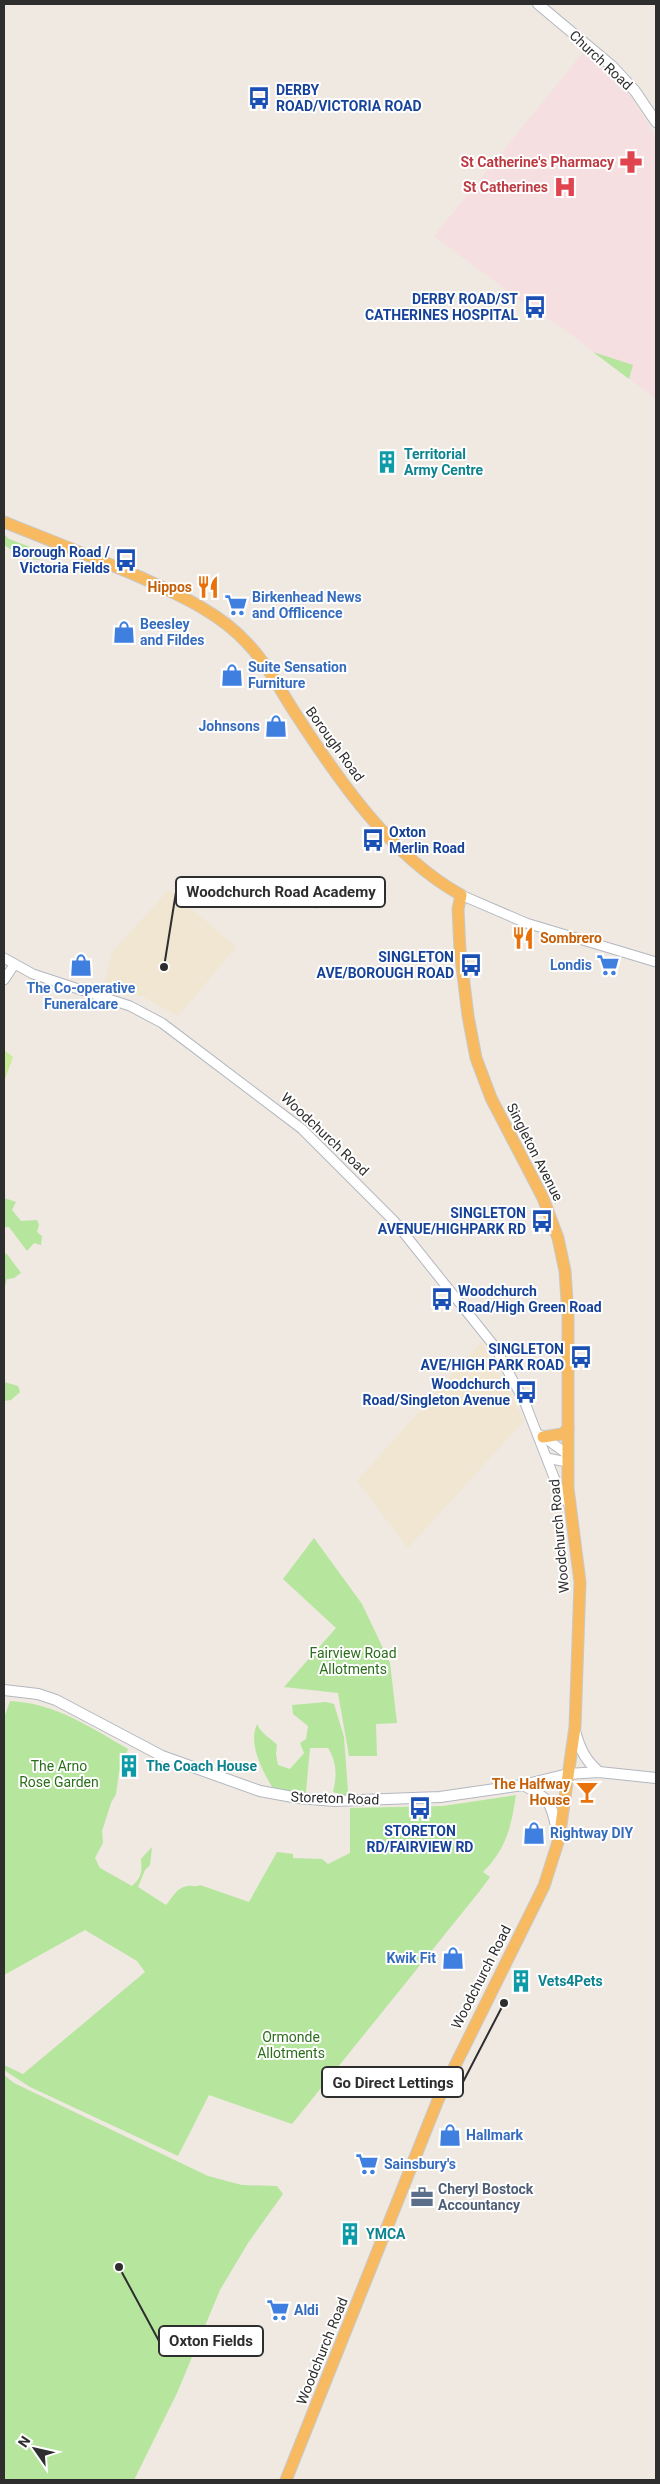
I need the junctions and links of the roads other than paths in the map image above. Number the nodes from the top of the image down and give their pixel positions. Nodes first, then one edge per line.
1 (538, 4) edge
2 (656, 122) edge
3 (4, 522) edge
4 (461, 895) junction
5 (4, 958) edge
6 (656, 962) edge
7 (14, 965) junction
8 (4, 980) edge
9 (568, 1429) junction
10 (541, 1435) junction
11 (547, 1458) junction
12 (567, 1458) junction
13 (570, 1506) junction
14 (4, 1690) edge
15 (575, 1727) junction
16 (599, 1772) junction
17 (568, 1774) junction
18 (656, 1778) edge
19 (524, 1785) junction
20 (559, 1839) junction
21 (286, 2480) edge

1 - 2 main road, Church Road
3 - 4 highway, Borough Road
4 - 6 street, Borough Road
4 - 9 highway, Singleton Avenue
5 - 7 street, Woodchurch Road
7 - 8 street
7 - 10 street, Woodchurch Road
9 - 10 highway
9 - 12 highway, Singleton Avenue
10 - 11 street, Woodchurch Road
10 - 12 street, Woodchurch Road
11 - 12 street, Woodchurch Road
11 - 13 street
12 - 13 highway, Woodchurch Road
13 - 15 highway, Woodchurch Road
14 - 19 main road, Storeton Road
15 - 16 main road
15 - 17 highway, Woodchurch Road
16 - 17 main road, Storeton Road
16 - 18 main road, Storeton Road
17 - 19 main road, Storeton Road
17 - 20 highway, Woodchurch Road
19 - 20 main road
20 - 21 highway, Woodchurch Road

